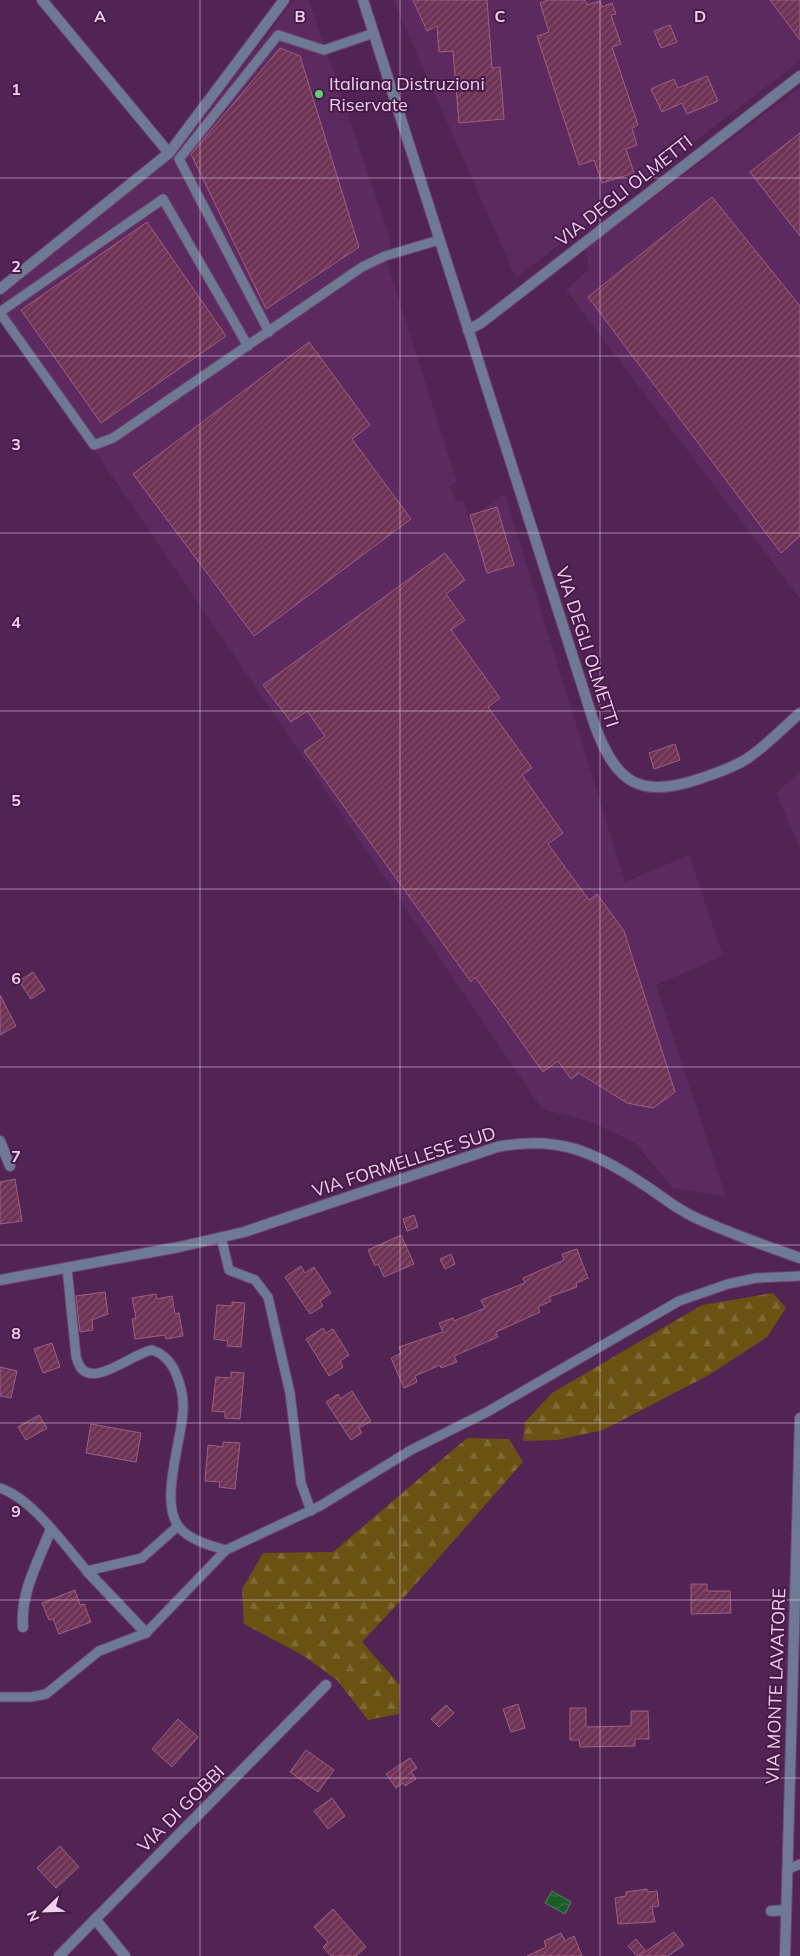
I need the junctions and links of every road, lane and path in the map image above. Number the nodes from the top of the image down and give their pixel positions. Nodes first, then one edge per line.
1 (42, 0) edge
2 (284, 0) edge
3 (363, 0) edge
4 (374, 33) junction
5 (800, 76) edge
6 (169, 152) junction
7 (439, 240) junction
8 (0, 289) edge
9 (0, 312) edge
10 (468, 330) junction
11 (269, 332) junction
12 (248, 346) junction
13 (800, 713) edge
14 (0, 1141) edge
15 (10, 1166) dead end
16 (221, 1238) junction
17 (800, 1258) edge
18 (67, 1268) junction
19 (800, 1276) edge
20 (0, 1280) edge
21 (800, 1418) edge
22 (0, 1488) edge
23 (311, 1511) junction
24 (178, 1526) junction
25 (51, 1529) junction
26 (226, 1550) junction
27 (87, 1571) junction
28 (23, 1627) dead end
29 (146, 1633) junction
30 (326, 1685) dead end
31 (0, 1697) edge
32 (800, 1864) edge
33 (787, 1870) junction
34 (786, 1910) junction
35 (771, 1911) dead end
36 (96, 1919) junction
37 (59, 1956) edge
38 (125, 1956) edge
39 (785, 1956) edge

1 - 6 street
2 - 6 street
3 - 4 street, VIA DEGLI OLMETTI
4 - 7 street, VIA DEGLI OLMETTI
4 - 11 lane
5 - 10 street, VIA DEGLI OLMETTI
6 - 8 street
7 - 10 street, VIA DEGLI OLMETTI
7 - 11 lane
9 - 12 lane
9 - 12 lane
10 - 13 street, VIA DEGLI OLMETTI
11 - 12 lane
14 - 15 street
16 - 17 street, VIA FORMELLESE SUD
16 - 18 street, VIA FORMELLESE SUD
16 - 23 lane
18 - 20 street, VIA FORMELLESE SUD
18 - 24 lane
19 - 23 lane
21 - 33 street, VIA MONTE LAVATORE
22 - 25 lane
23 - 26 lane
24 - 26 lane
24 - 27 lane
25 - 27 lane
25 - 28 street
26 - 29 lane
27 - 29 street
29 - 31 lane
30 - 36 street, VIA DI GOBBI
32 - 33 lane
33 - 34 street, VIA MONTE LAVATORE
34 - 35 street
34 - 39 street, VIA MONTE LAVATORE
36 - 37 street, VIA DI GOBBI
36 - 38 street

